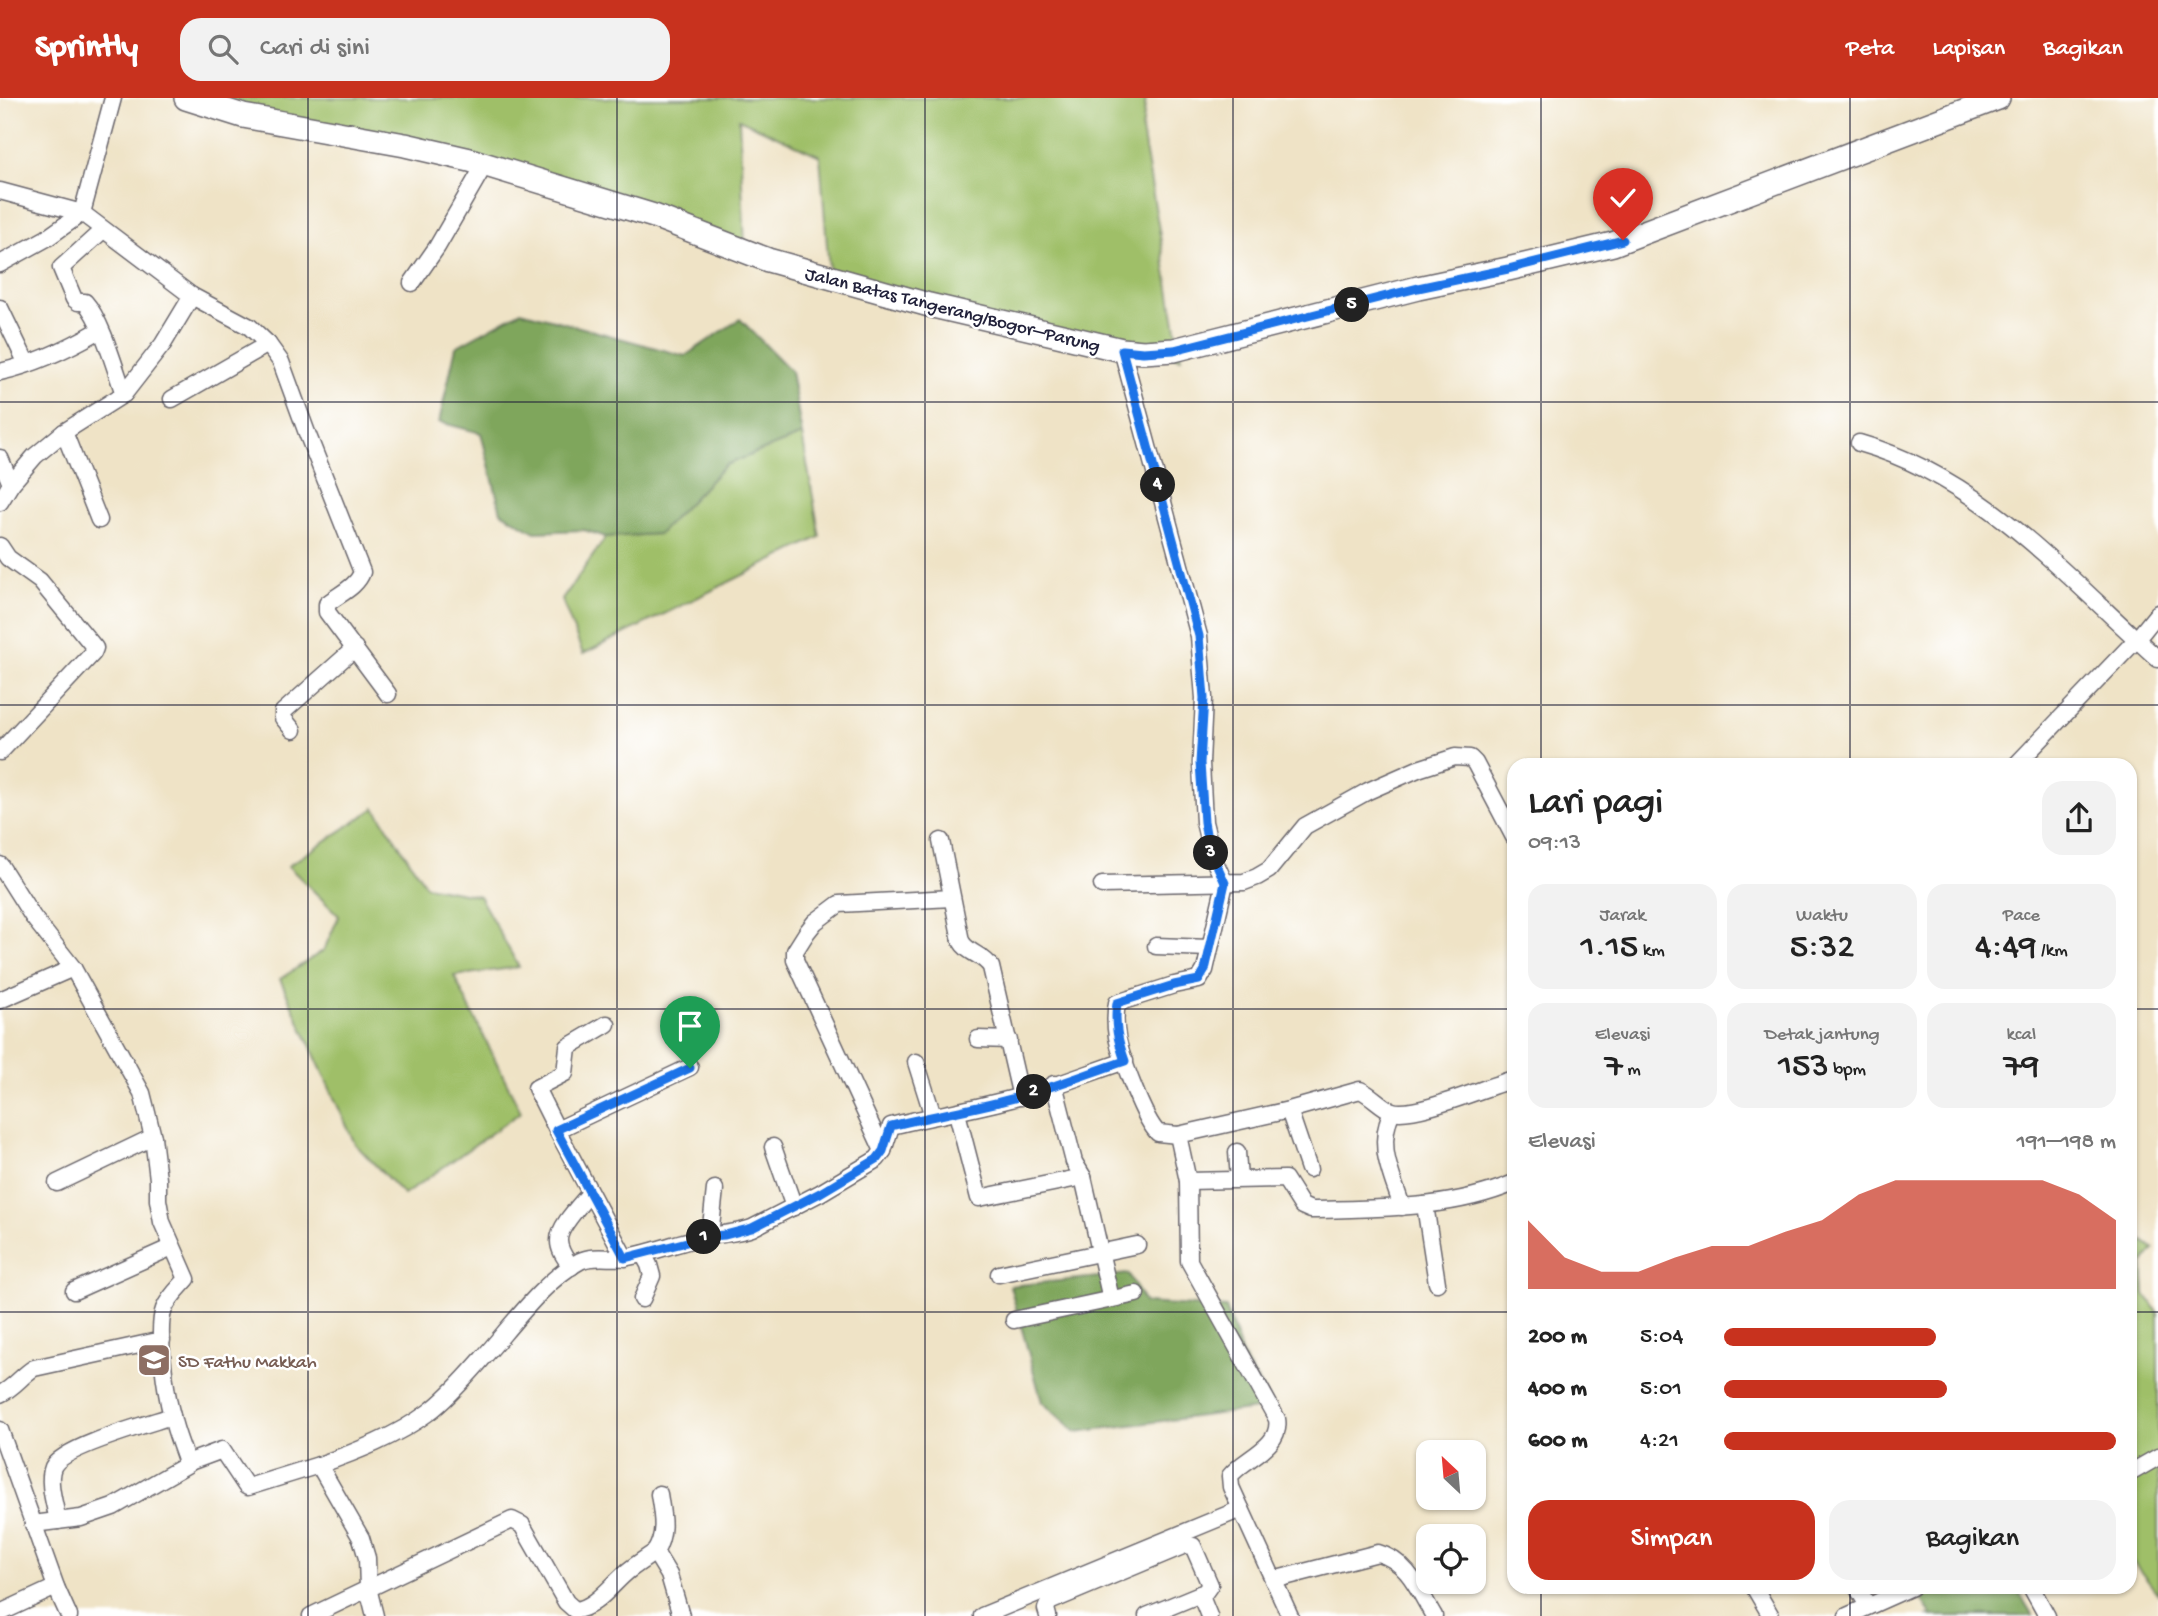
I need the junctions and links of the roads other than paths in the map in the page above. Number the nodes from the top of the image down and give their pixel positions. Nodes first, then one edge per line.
1 (113, 98) edge
2 (186, 98) edge
3 (1998, 98) edge
4 (485, 164) junction
5 (0, 191) edge
6 (82, 213) junction
7 (103, 230) junction
8 (0, 264) edge
9 (412, 283) dead end
10 (192, 296) junction
11 (0, 308) edge
12 (100, 330) junction
13 (268, 344) junction
14 (1122, 350) junction
15 (27, 364) junction
16 (0, 372) edge
17 (124, 394) junction
18 (172, 399) dead end
19 (64, 432) junction
20 (1859, 443) dead end
21 (0, 457) edge
22 (4, 494) edge
23 (99, 520) dead end
24 (0, 546) edge
25 (2158, 613) edge
26 (2136, 640) junction
27 (355, 648) junction
28 (2158, 659) edge
29 (388, 694) dead end
30 (293, 730) dead end
31 (0, 752) edge
32 (2024, 758) edge
33 (1507, 824) edge
34 (941, 841) dead end
35 (0, 865) edge
36 (1225, 883) junction
37 (1102, 885) dead end
38 (952, 898) junction
39 (1156, 946) dead end
40 (1209, 948) junction
41 (73, 968) junction
42 (0, 1000) edge
43 (607, 1024) dead end
44 (978, 1039) dead end
45 (1009, 1040) junction
46 (1125, 1061) junction
47 (916, 1062) dead end
48 (690, 1068) dead end
49 (1507, 1081) edge
50 (1054, 1084) junction
51 (1021, 1097) junction
52 (1289, 1110) junction
53 (1392, 1111) junction
54 (957, 1113) junction
55 (933, 1115) junction
56 (556, 1130) junction
57 (1178, 1135) junction
58 (153, 1137) junction
59 (773, 1147) dead end
60 (883, 1151) junction
61 (1237, 1152) dead end
62 (1308, 1169) dead end
63 (1083, 1177) junction
64 (1239, 1179) junction
65 (1188, 1181) junction
66 (57, 1183) dead end
67 (1507, 1186) edge
68 (715, 1189) dead end
69 (590, 1193) junction
70 (1426, 1205) junction
71 (794, 1207) junction
72 (1402, 1207) junction
73 (710, 1236) junction
74 (1137, 1245) dead end
75 (172, 1247) junction
76 (1100, 1252) junction
77 (643, 1254) junction
78 (625, 1258) junction
79 (571, 1268) junction
80 (999, 1274) dead end
81 (1437, 1283) dead end
82 (74, 1291) dead end
83 (1136, 1294) dead end
84 (642, 1299) dead end
85 (1111, 1299) junction
86 (1014, 1320) dead end
87 (162, 1340) junction
88 (0, 1394) edge
89 (172, 1416) junction
90 (0, 1430) edge
91 (2158, 1457) edge
92 (188, 1464) junction
93 (319, 1465) junction
94 (2137, 1469) edge
95 (659, 1494) dead end
96 (1241, 1509) junction
97 (58, 1521) junction
98 (33, 1524) junction
99 (655, 1552) junction
100 (1273, 1580) junction
101 (56, 1587) junction
102 (368, 1588) junction
103 (1200, 1594) junction
104 (1758, 1594) edge
105 (1858, 1594) edge
106 (1897, 1594) edge
107 (2035, 1594) edge
108 (1859, 1612) edge
109 (0, 1613) edge
110 (69, 1616) edge
111 (311, 1616) edge
112 (375, 1616) edge
113 (681, 1616) edge
114 (982, 1616) edge
115 (1048, 1616) edge
116 (1147, 1616) edge
117 (1209, 1616) edge
118 (1290, 1616) edge
119 (1434, 1616) edge
120 (1771, 1616) edge
121 (2047, 1616) edge

1 - 6 street
2 - 4 main road, Jalan Batas Tangerang/Bogor–Parung
3 - 14 main road, Jalan Batas Tangerang/Bogor–Parung
4 - 9 street
4 - 14 main road, Jalan Batas Tangerang/Bogor–Parung
5 - 6 street
6 - 7 street
6 - 8 street
7 - 10 street
7 - 12 street
10 - 13 street
10 - 17 street
11 - 15 street
12 - 15 street
12 - 17 street
13 - 18 street
13 - 27 street
14 - 36 street
15 - 16 street
17 - 19 street
19 - 22 street
19 - 23 street
20 - 26 street
21 - 22 street
24 - 31 street
25 - 26 street
26 - 28 street
26 - 32 street
27 - 29 street
27 - 30 street
33 - 36 street
34 - 38 street
35 - 41 street
36 - 37 street
36 - 40 street
38 - 45 street
38 - 60 street
39 - 40 street
40 - 46 street
41 - 42 street
41 - 58 street
43 - 56 street
44 - 45 street
45 - 51 street
46 - 50 street
46 - 57 street
47 - 55 street
48 - 56 street
49 - 53 street
50 - 51 street
50 - 63 street
51 - 54 street
52 - 53 street
52 - 57 street
52 - 62 street
53 - 72 street
54 - 55 street
54 - 63 street
55 - 60 street
56 - 69 street
57 - 65 street
58 - 66 street
58 - 75 street
59 - 71 street
60 - 71 street
61 - 64 street
63 - 76 street
64 - 65 street
64 - 72 street
65 - 96 street
67 - 70 street
68 - 73 street
69 - 78 street
69 - 79 street
70 - 72 street
70 - 81 street
71 - 73 street
73 - 77 street
74 - 76 street
75 - 82 street
75 - 87 street
76 - 80 street
76 - 85 street
77 - 78 street
77 - 84 street
78 - 79 street
79 - 93 street
83 - 85 street
85 - 86 street
87 - 88 street
87 - 89 street
89 - 92 street
89 - 97 street
90 - 98 street
91 - 94 street
92 - 93 street
92 - 97 street
93 - 102 street
95 - 99 street
96 - 100 street
96 - 114 street
97 - 98 street
98 - 101 street
99 - 102 street
99 - 113 street
100 - 118 street
100 - 119 street
101 - 109 street
101 - 110 street
102 - 111 street
102 - 112 street
103 - 115 street
103 - 116 street
103 - 117 street
104 - 120 street
105 - 108 street
106 - 108 street
107 - 121 street

